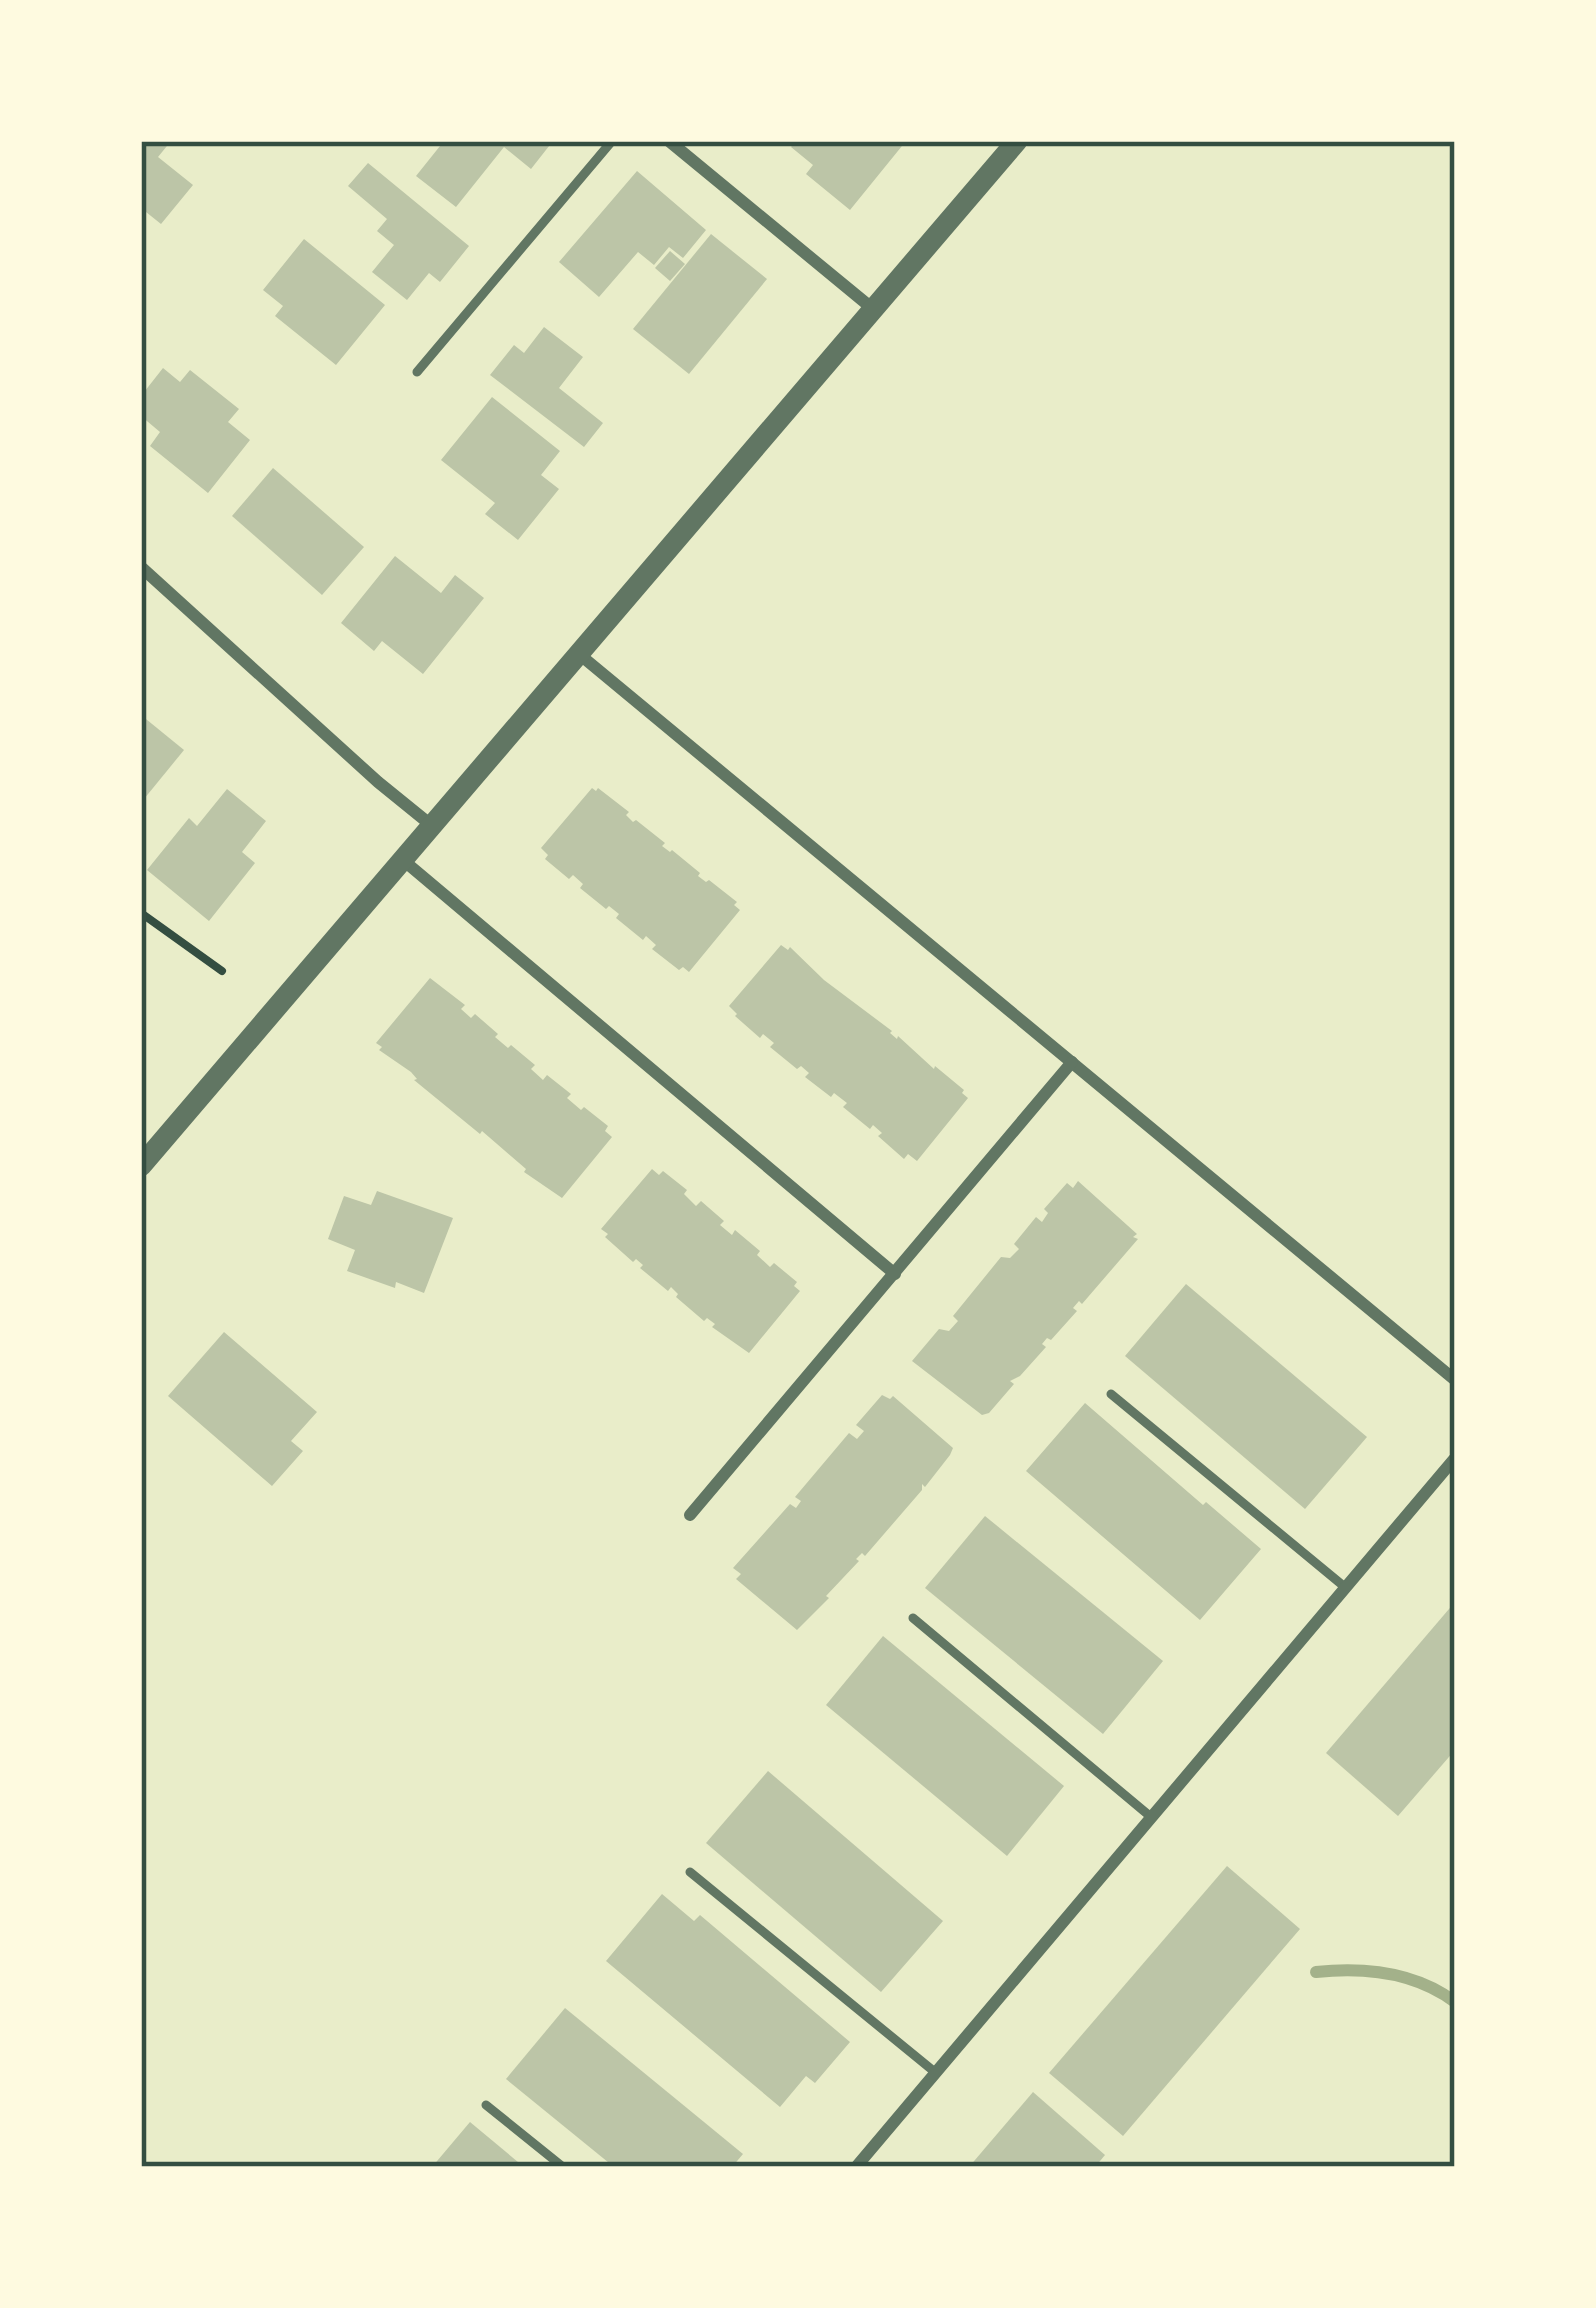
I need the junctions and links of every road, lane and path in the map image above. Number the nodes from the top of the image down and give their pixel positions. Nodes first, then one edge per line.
1 (612, 141) edge
2 (669, 141) edge
3 (1016, 141) edge
4 (873, 309) junction
5 (417, 372) dead end
6 (141, 567) edge
7 (579, 654) junction
8 (431, 825) junction
9 (403, 860) junction
10 (141, 913) edge
11 (222, 971) dead end
12 (1072, 1062) junction
13 (141, 1166) edge
14 (896, 1274) junction
15 (1455, 1380) edge
16 (1112, 1394) dead end
17 (1455, 1458) edge
18 (690, 1515) dead end
19 (1346, 1588) junction
20 (914, 1618) dead end
21 (1151, 1817) junction
22 (691, 1872) dead end
23 (936, 2073) junction
24 (486, 2105) dead end
25 (563, 2167) edge
26 (856, 2167) edge

1 - 5 lane
2 - 4 street
3 - 4 street
4 - 7 street
6 - 8 street
7 - 8 street
7 - 12 street
8 - 9 street
9 - 13 street
9 - 14 street
10 - 11 path
12 - 14 street
12 - 15 street
14 - 18 street
16 - 19 lane
17 - 19 street
19 - 21 street
20 - 21 lane
21 - 23 street
22 - 23 lane
23 - 26 street
24 - 25 lane

